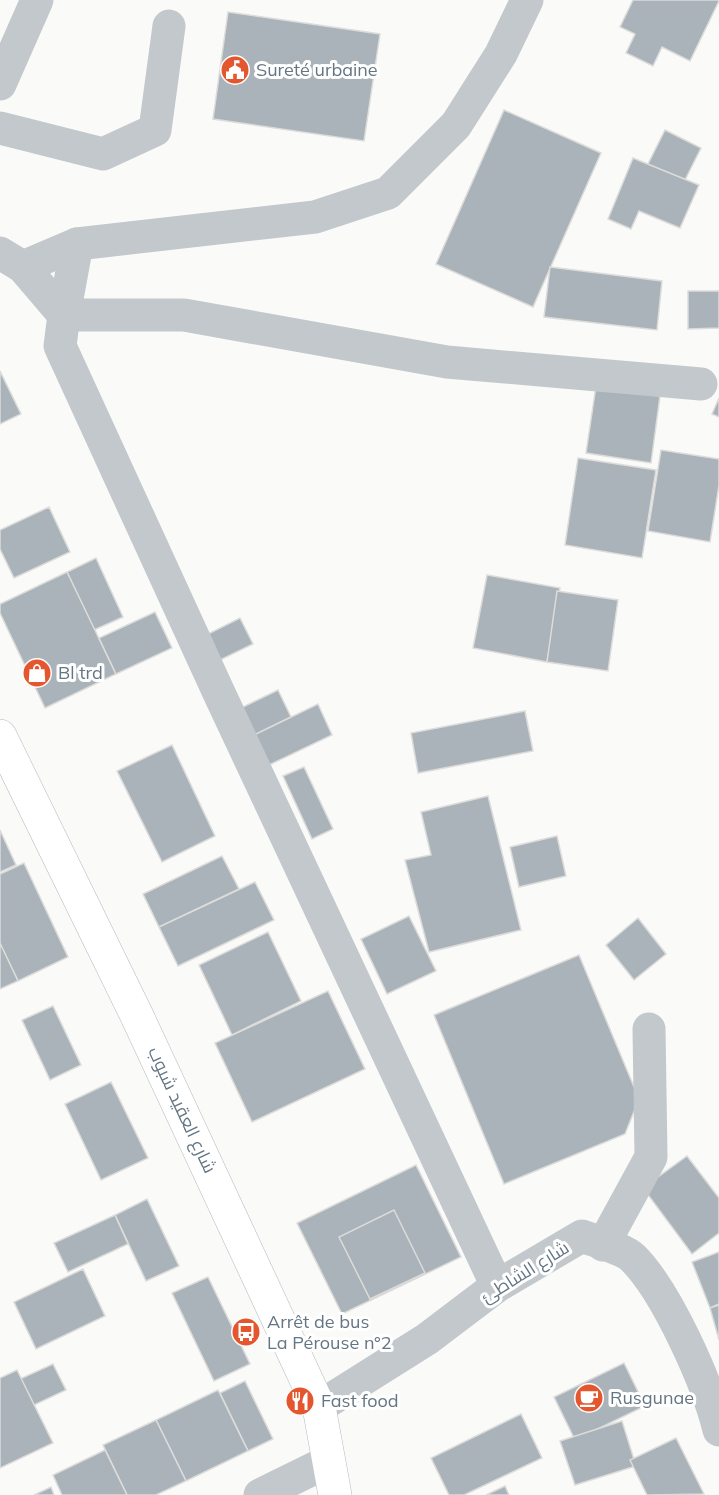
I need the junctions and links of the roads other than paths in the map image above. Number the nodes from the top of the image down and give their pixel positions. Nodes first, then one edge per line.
1 (37, 0) edge
2 (527, 0) edge
3 (169, 26) dead end
4 (0, 84) edge
5 (0, 128) edge
6 (78, 244) junction
7 (12, 260) edge
8 (64, 315) junction
9 (701, 384) dead end
10 (0, 736) edge
11 (649, 1029) dead end
12 (603, 1245) junction
13 (497, 1286) junction
14 (319, 1407) junction
15 (719, 1430) edge
16 (327, 1462) junction
17 (260, 1495) edge
18 (335, 1495) edge

1 - 4 street
2 - 6 street
3 - 5 street
6 - 7 street
6 - 8 street
7 - 8 street
8 - 9 street
8 - 13 street
10 - 14 main road, شارع العقيد شبوب
11 - 12 street
12 - 13 street, شارع الشاطئ
12 - 15 street, شارع الشاطئ
13 - 14 street, شارع الشاطئ
14 - 16 main road, شارع العقيد شبوب
16 - 17 street
16 - 18 main road, شارع العقيد شبوب

